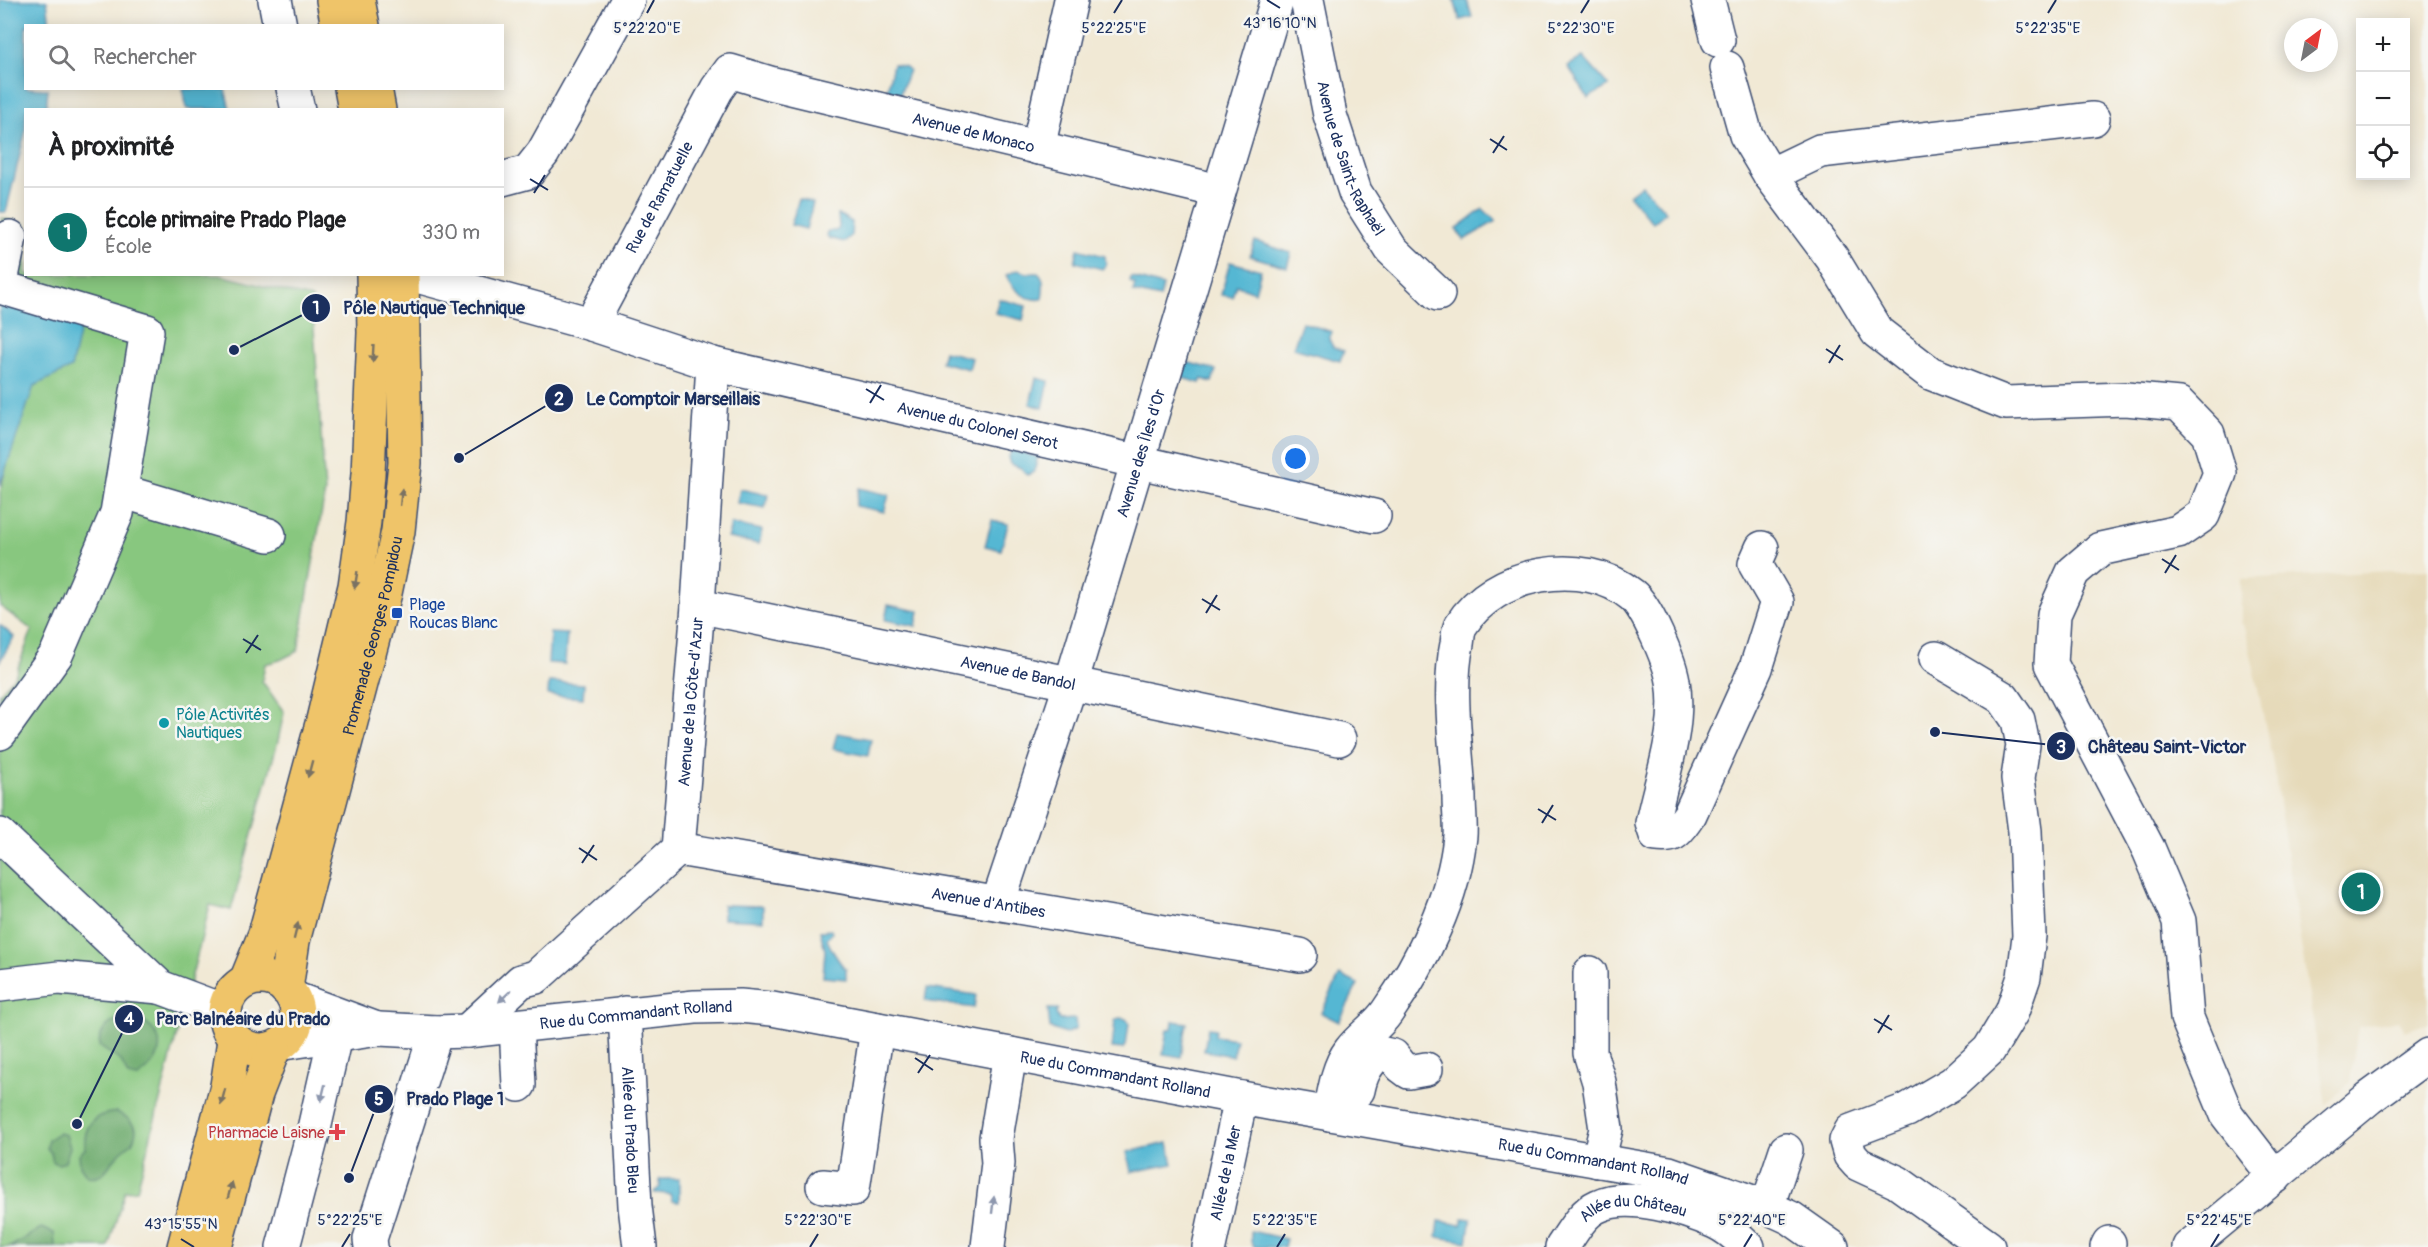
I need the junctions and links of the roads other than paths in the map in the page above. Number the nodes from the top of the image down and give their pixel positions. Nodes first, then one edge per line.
1 (275, 0) edge
2 (333, 0) edge
3 (358, 0) edge
4 (628, 0) edge
5 (1071, 0) edge
6 (1277, 0) edge
7 (1308, 0) edge
8 (1708, 0) edge
9 (280, 24) edge
10 (338, 24) edge
11 (363, 24) edge
12 (730, 71) joint
13 (293, 90) edge
14 (351, 90) edge
15 (375, 90) edge
16 (298, 108) edge
17 (355, 108) edge
18 (379, 108) edge
19 (2093, 118) dead end
20 (1038, 148) junction
21 (1770, 175) junction
22 (504, 178) edge
23 (1219, 191) junction
24 (10, 237) dead end
25 (373, 276) edge
26 (402, 276) edge
27 (417, 276) edge
28 (1438, 294) dead end
29 (591, 324) junction
30 (713, 364) junction
31 (1136, 461) junction
32 (121, 491) junction
33 (1374, 516) dead end
34 (269, 535) dead end
35 (1762, 548) dead end
36 (698, 606) junction
37 (1936, 658) dead end
38 (1071, 683) junction
39 (0, 733) edge
40 (1339, 739) dead end
41 (0, 835) edge
42 (678, 849) junction
43 (998, 903) junction
44 (1300, 955) dead end
45 (541, 972) junction
46 (1590, 973) dead end
47 (246, 981) junction
48 (0, 985) edge
49 (160, 987) junction
50 (290, 993) junction
51 (625, 1013) junction
52 (529, 1025) junction
53 (229, 1026) junction
54 (379, 1029) junction
55 (877, 1029) junction
56 (452, 1031) junction
57 (335, 1035) junction
58 (279, 1046) junction
59 (1017, 1055) junction
60 (2428, 1055) edge
61 (1426, 1069) dead end
62 (519, 1085) dead end
63 (1240, 1098) junction
64 (1341, 1117) junction
65 (1786, 1150) dead end
66 (1598, 1161) junction
67 (2275, 1177) junction
68 (823, 1186) dead end
69 (1767, 1207) junction
70 (184, 1247) edge
71 (215, 1247) edge
72 (283, 1247) edge
73 (371, 1247) edge
74 (640, 1247) edge
75 (988, 1247) edge
76 (1209, 1247) edge
77 (1562, 1247) edge
78 (1748, 1247) edge
79 (1832, 1247) edge
80 (1988, 1247) edge
81 (2188, 1247) edge

1 - 9 street
2 - 10 main road
3 - 11 main road
4 - 22 street
5 - 20 street
6 - 23 street, Avenue des Îles d'Or
7 - 28 street, Avenue de Saint-Raphaël
8 - 21 street
12 - 20 street, Avenue de Monaco
12 - 29 street, Rue de Ramatuelle
13 - 16 street
14 - 17 main road
15 - 18 main road
19 - 21 street
20 - 23 street, Avenue de Monaco
21 - 67 street
23 - 31 street, Avenue des Îles d'Or
24 - 32 street
25 -> 47 main road, Promenade Georges Pompidou
50 -> 26 main road, Promenade Georges Pompidou
27 - 29 street, Avenue du Colonel Serot
29 - 30 street, Avenue du Colonel Serot
30 - 31 street, Avenue du Colonel Serot
30 - 36 street, Avenue de la Côte-d'Azur
31 - 33 street, Avenue du Colonel Serot
31 - 38 street, Avenue des Îles d'Or
32 - 34 street
32 - 39 street
35 - 64 street
36 - 38 street, Avenue de Bandol
36 - 42 street, Avenue de la Côte-d'Azur
37 - 80 street
38 - 40 street, Avenue de Bandol
38 - 43 street, Avenue des Îles d'Or
41 - 49 street
42 - 43 street, Avenue d'Antibes
42 - 45 street
43 - 44 street, Avenue d'Antibes
45 - 52 street
45 -> 56 street
46 - 66 street
47 - 50 main road
47 - 53 main road, Promenade Georges Pompidou
48 - 49 street
49 - 53 street
50 - 54 street, Rue du Commandant Rolland
50 - 58 main road, Promenade Georges Pompidou
51 - 52 street, Rue du Commandant Rolland
51 - 55 street, Rue du Commandant Rolland
51 - 74 street, Allée du Prado Bleu
52 - 56 street, Rue du Commandant Rolland
52 - 62 street
53 - 58 main road
53 -> 70 main road, Promenade Georges Pompidou
54 - 56 street, Rue du Commandant Rolland
54 - 57 street, Rue du Commandant Rolland
55 - 59 street, Rue du Commandant Rolland
55 - 68 street
56 - 73 street
57 - 58 street, Rue du Commandant Rolland
57 -> 72 street
71 -> 58 main road, Promenade Georges Pompidou
59 - 63 street, Rue du Commandant Rolland
75 -> 59 street
60 - 67 street
61 - 64 street
63 - 64 street, Rue du Commandant Rolland
63 - 76 street, Allée de la Mer
64 - 66 street, Rue du Commandant Rolland
65 - 69 street
66 - 69 street, Rue du Commandant Rolland
67 - 81 street
69 - 79 street, Rue du Commandant Rolland
77 - 78 street, Allée du Château

